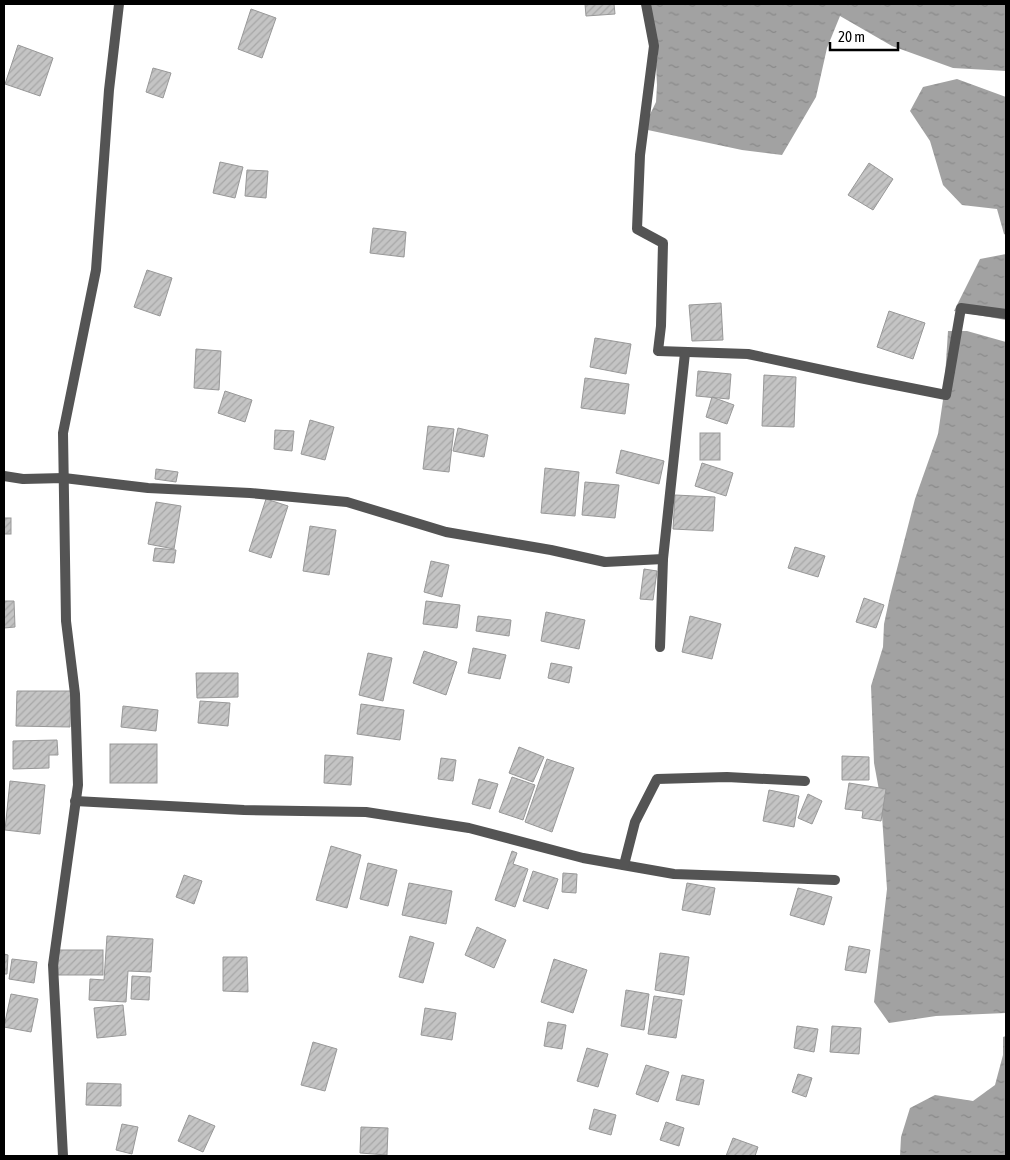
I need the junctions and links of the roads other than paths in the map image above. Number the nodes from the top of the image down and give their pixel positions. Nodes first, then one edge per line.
1 (119, 4) edge
2 (646, 4) edge
3 (1006, 314) edge
4 (685, 353) junction
5 (4, 476) edge
6 (64, 478) junction
7 (663, 559) junction
8 (660, 647) dead end
9 (806, 781) dead end
10 (75, 801) junction
11 (624, 865) junction
12 (834, 880) dead end
13 (63, 1156) edge

1 - 6 street
2 - 4 street
3 - 4 street
4 - 7 street
5 - 6 street
6 - 7 street
6 - 10 street
7 - 8 street
9 - 11 street
10 - 11 street
10 - 13 street
11 - 12 street

